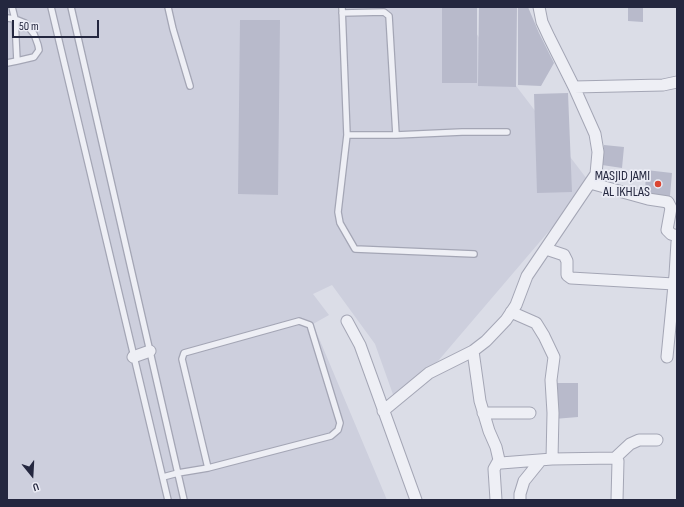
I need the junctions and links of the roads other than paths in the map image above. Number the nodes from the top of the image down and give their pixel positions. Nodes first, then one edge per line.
1 (12, 7) edge
2 (52, 7) edge
3 (70, 7) edge
4 (168, 7) edge
5 (539, 7) edge
6 (342, 10) edge
7 (7, 18) edge
8 (15, 18) junction
9 (17, 61) junction
10 (7, 63) edge
11 (677, 82) edge
12 (190, 86) dead end
13 (574, 86) junction
14 (507, 132) dead end
15 (348, 135) junction
16 (396, 135) junction
17 (590, 183) junction
18 (677, 236) edge
19 (677, 242) edge
20 (546, 249) junction
21 (474, 254) dead end
22 (674, 284) junction
23 (511, 312) junction
24 (347, 321) dead end
25 (150, 351) junction
26 (473, 351) junction
27 (134, 357) junction
28 (667, 357) dead end
29 (383, 411) junction
30 (484, 413) junction
31 (530, 413) dead end
32 (657, 440) dead end
33 (615, 458) junction
34 (499, 460) junction
35 (546, 460) junction
36 (208, 468) junction
37 (178, 473) junction
38 (163, 477) junction
39 (168, 500) edge
40 (184, 500) edge
41 (416, 500) edge
42 (496, 500) edge
43 (520, 500) edge
44 (617, 500) edge

1 - 8 lane
2 - 27 lane
3 - 25 lane
4 - 12 lane
5 - 13 street
6 - 15 lane
6 - 16 lane
7 - 8 lane
8 - 9 lane
8 - 9 lane
9 - 10 lane
11 - 13 street
13 - 17 street
14 - 16 lane
15 - 16 lane
15 - 21 lane
17 - 18 street
17 - 20 street
19 - 22 street
20 - 22 street
20 - 23 street
22 - 28 street
23 - 26 street
23 - 35 street
24 - 29 street
25 - 27 street
25 - 37 lane
26 - 29 street
26 - 30 street
27 - 38 lane
29 - 41 street
30 - 31 street
30 - 34 street
32 - 33 street
33 - 35 street
33 - 44 street
34 - 35 street
34 - 42 street
35 - 43 street
36 - 36 lane
36 - 37 lane
37 - 38 lane
37 - 40 lane
38 - 39 lane

